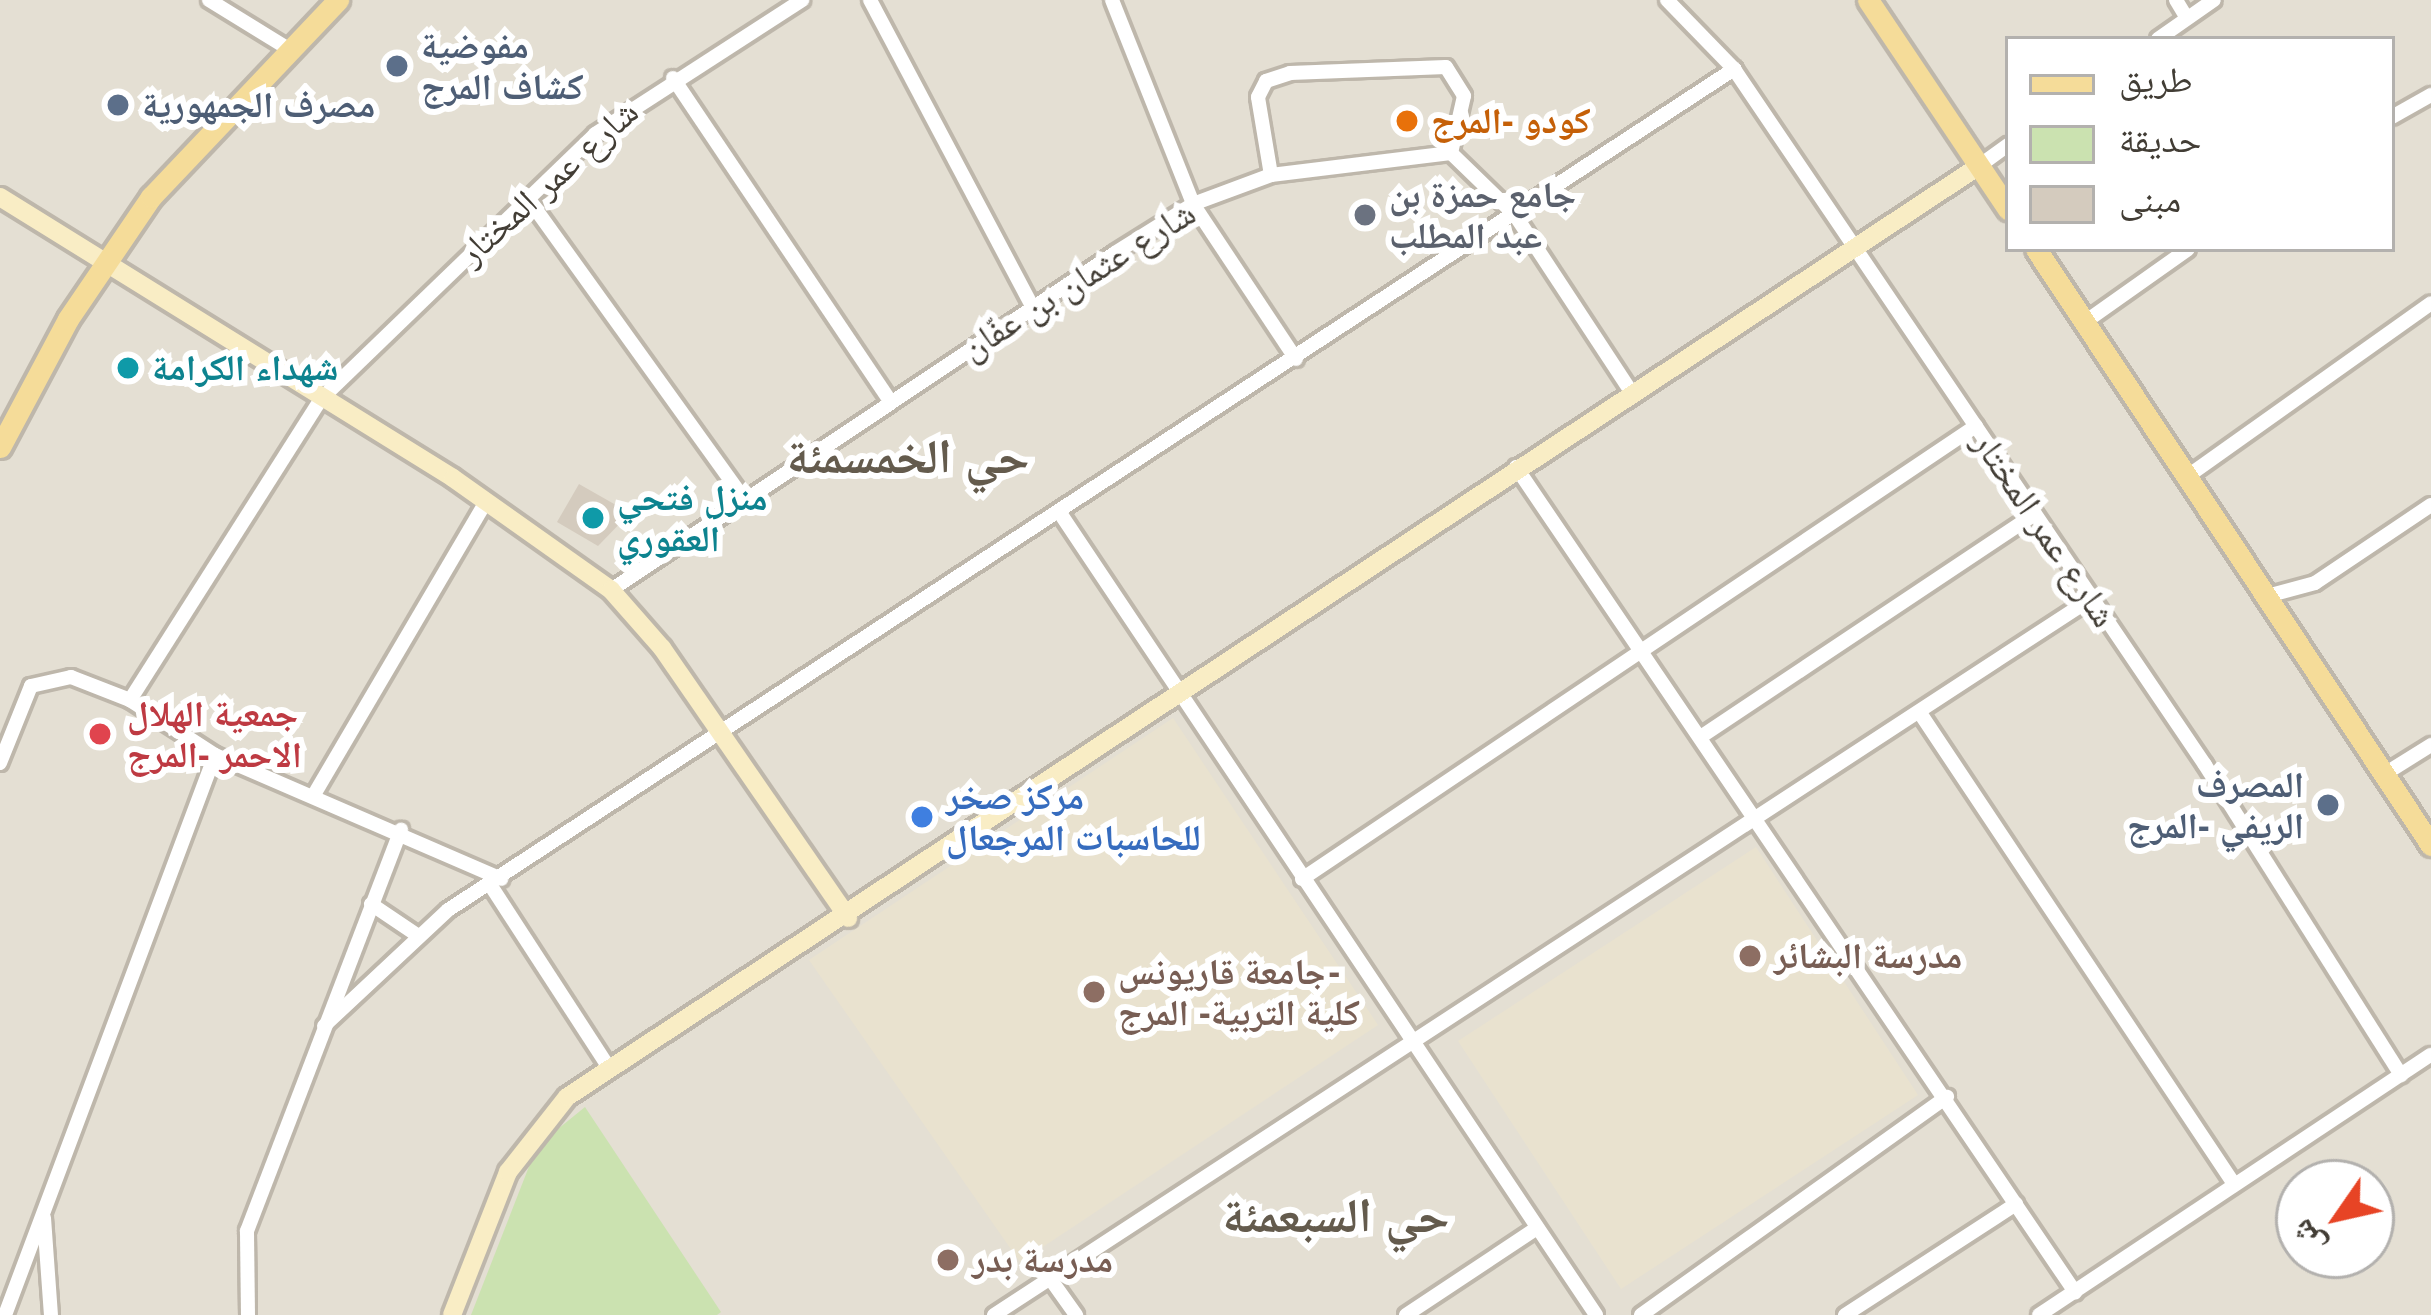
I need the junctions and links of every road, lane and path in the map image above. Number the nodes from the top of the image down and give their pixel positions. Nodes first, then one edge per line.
1 (209, 0) edge
2 (338, 0) edge
3 (802, 0) edge
4 (870, 0) edge
5 (1112, 0) edge
6 (1667, 0) edge
7 (1868, 0) edge
8 (2176, 0) edge
9 (2214, 0) edge
10 (2187, 18) junction
11 (2162, 36) edge
12 (287, 48) junction
13 (1734, 69) junction
14 (673, 78) junction
15 (2431, 94) edge
16 (2395, 115) edge
17 (2005, 147) edge
18 (1451, 153) junction
19 (1979, 166) junction
20 (1271, 175) junction
21 (527, 196) junction
22 (0, 197) edge
23 (1193, 204) junction
24 (2005, 204) edge
25 (1515, 215) junction
26 (1853, 248) junction
27 (2038, 252) edge
28 (2184, 252) edge
29 (101, 266) junction
30 (2431, 303) edge
31 (1033, 308) junction
32 (2085, 322) junction
33 (1296, 359) junction
34 (1632, 393) junction
35 (322, 398) junction
36 (889, 399) junction
37 (1976, 427) junction
38 (0, 447) edge
39 (1516, 467) junction
40 (2188, 476) junction
41 (744, 499) junction
42 (486, 501) junction
43 (2431, 505) edge
44 (2034, 515) junction
45 (1062, 516) junction
46 (611, 590) junction
47 (2266, 596) junction
48 (2092, 598) junction
49 (1646, 653) junction
50 (1177, 690) junction
51 (130, 700) junction
52 (1922, 716) junction
53 (723, 734) junction
54 (1702, 736) junction
55 (2431, 745) edge
56 (215, 754) junction
57 (0, 763) edge
58 (2383, 775) junction
59 (315, 794) junction
60 (1759, 821) junction
61 (400, 829) junction
62 (2431, 845) edge
63 (1302, 879) junction
64 (496, 883) junction
65 (371, 904) junction
66 (848, 918) junction
67 (417, 935) junction
68 (324, 1026) junction
69 (1413, 1041) junction
70 (2431, 1055) edge
71 (610, 1069) junction
72 (2402, 1075) junction
73 (1946, 1097) junction
74 (2232, 1181) junction
75 (2016, 1204) junction
76 (44, 1211) junction
77 (1537, 1228) junction
78 (1049, 1276) junction
79 (2075, 1292) junction
80 (5, 1315) edge
81 (51, 1315) edge
82 (248, 1315) edge
83 (452, 1315) edge
84 (994, 1315) edge
85 (1076, 1315) edge
86 (1406, 1315) edge
87 (1596, 1315) edge
88 (1641, 1315) edge
89 (1845, 1315) edge
90 (2039, 1315) edge

1 - 12 street
2 - 12 main road
3 - 14 street, شارع عمر المختار
4 - 31 street
5 - 23 street
6 - 13 street, شارع عمر المختار
7 - 19 main road
8 - 10 street
9 - 10 street
10 - 11 street
12 - 29 main road
13 - 25 street
13 - 26 street, شارع عمر المختار
14 - 21 street, شارع عمر المختار
14 - 36 street
15 - 16 street
17 - 19 street
18 - 20 street, شارع عثمان بن عفّان
18 - 20 street
18 - 25 street
19 - 24 main road
19 - 26 street
20 - 23 street, شارع عثمان بن عفّان
21 - 35 street, شارع عمر المختار
21 - 41 street
22 - 29 street
23 - 31 street, شارع عثمان بن عفّان
23 - 33 street
25 - 33 street
25 - 34 street
26 - 34 street
26 - 37 street, شارع عمر المختار
27 - 32 main road
28 - 32 street
29 - 35 street
29 - 38 main road
30 - 40 street
31 - 36 street, شارع عثمان بن عفّان
32 - 40 main road
33 - 45 street
34 - 39 street
35 - 42 street
35 - 51 street, شارع عمر المختار
36 - 41 street, شارع عثمان بن عفّان
37 - 44 street, شارع عمر المختار
37 - 49 street
39 - 49 street
39 - 50 street
40 - 47 main road
41 - 46 street, شارع عثمان بن عفّان
42 - 46 street
42 - 59 street
43 - 47 street
44 - 48 street, شارع عمر المختار
44 - 54 street
45 - 50 street
45 - 53 street
46 - 53 street
47 - 58 main road
48 - 52 street
48 - 72 street, شارع عمر المختار
49 - 54 street
49 - 63 street
50 - 63 street
50 - 66 street
51 - 56 street
51 - 57 street
52 - 60 street
52 - 74 street
53 - 64 street
53 - 66 street
54 - 60 street
55 - 58 street
56 - 59 street
56 - 76 street
58 - 62 main road
59 - 61 street
60 - 69 street
60 - 73 street
61 - 64 street
61 - 65 street
63 - 69 street
64 - 67 street
64 - 71 street
65 - 67 street
65 - 68 street
66 - 71 street
67 - 68 street
68 - 82 street
69 - 77 street
69 - 78 street
70 - 72 street
71 - 83 street
72 - 74 street
73 - 75 street
73 - 88 street
74 - 79 street
75 - 79 street
75 - 89 street
76 - 80 street
76 - 81 street
77 - 86 street
77 - 87 street
78 - 84 street
78 - 85 street
79 - 90 street

